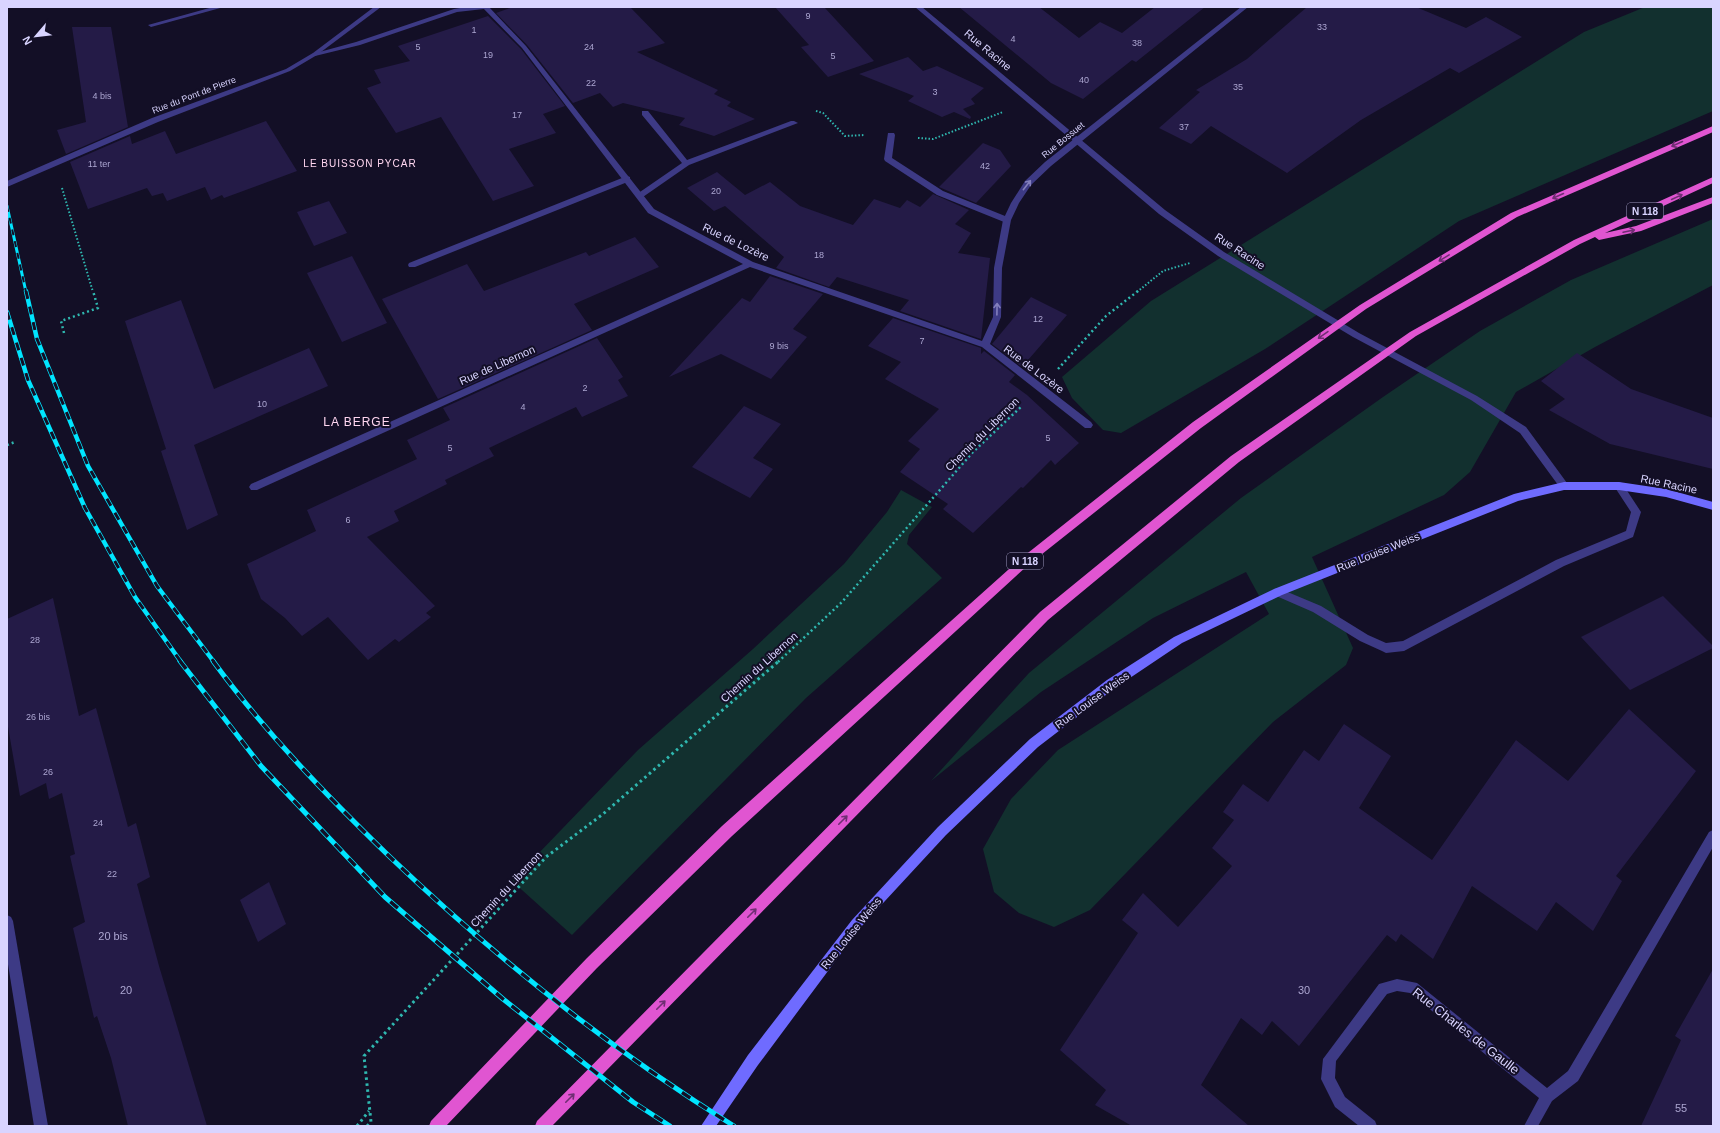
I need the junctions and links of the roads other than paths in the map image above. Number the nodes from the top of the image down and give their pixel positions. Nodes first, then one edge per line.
1 (221, 7) edge
2 (378, 7) edge
3 (485, 7) edge
4 (918, 7) edge
5 (1245, 7) edge
6 (151, 25) dead end
7 (315, 54) junction
8 (645, 113) dead end
9 (794, 123) dead end
10 (1713, 129) edge
11 (891, 135) dead end
12 (1077, 141) junction
13 (686, 163) junction
14 (627, 179) junction
15 (1713, 180) edge
16 (7, 184) edge
17 (640, 196) junction
18 (1713, 200) edge
19 (1007, 220) junction
20 (1577, 242) junction
21 (750, 264) junction
22 (412, 265) dead end
23 (985, 345) junction
24 (1088, 425) dead end
25 (1564, 486) junction
26 (1619, 486) junction
27 (254, 487) dead end
28 (1713, 506) edge
29 (1278, 592) junction
30 (1713, 836) edge
31 (7, 921) edge
32 (1547, 1096) junction
33 (41, 1126) edge
34 (436, 1126) edge
35 (542, 1126) edge
36 (708, 1126) edge
37 (1370, 1126) edge
38 (1531, 1126) edge

1 - 6 street
2 - 7 street, Rue du Pont de Pierre
3 - 7 street
3 - 14 street, Rue de Lozère
4 - 12 street, Rue Racine
5 - 12 street, Rue Bossuet
7 - 16 street, Rue du Pont de Pierre
8 - 13 street
9 - 13 street
10 -> 34 highway, N 118
11 - 19 street
19 -> 12 street, Rue Bossuet
12 - 25 street, Rue Racine
13 - 17 street
14 - 17 street, Rue de Lozère
14 - 22 street
20 -> 15 highway, N 118
17 - 21 street, Rue de Lozère
20 -> 18 highway
23 -> 19 street, Rue Bossuet
35 -> 20 highway, N 118
21 - 23 street, Rue de Lozère
21 - 27 street, Rue de Libernon
23 - 24 street, Rue de Lozère
25 - 26 main road, Rue Louise Weiss
25 - 29 main road, Rue Louise Weiss
26 - 28 main road, Rue Racine
26 - 29 street
29 - 36 main road, Rue Louise Weiss
30 - 32 street
31 - 33 street
32 - 37 street, Rue Charles de Gaulle
32 - 38 street

